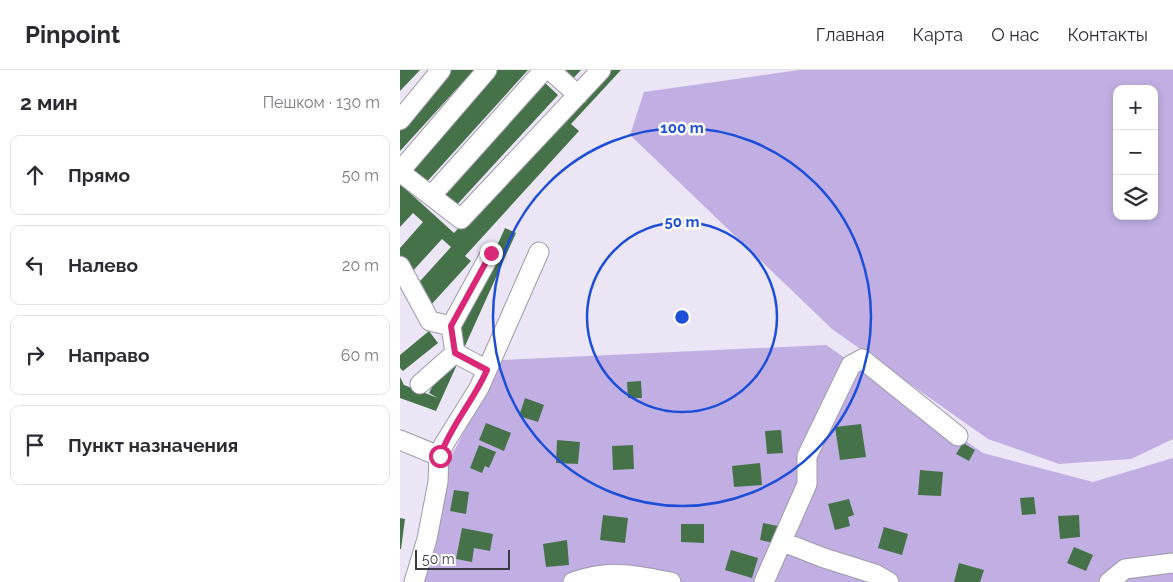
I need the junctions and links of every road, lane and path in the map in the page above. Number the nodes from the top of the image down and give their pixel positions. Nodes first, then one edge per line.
1 (441, 70) edge
2 (488, 70) edge
3 (544, 70) edge
4 (550, 70) edge
5 (601, 70) edge
6 (578, 95) junction
7 (400, 120) edge
8 (400, 172) edge
9 (431, 196) junction
10 (539, 252) dead end
11 (491, 253) dead end
12 (400, 266) edge
13 (451, 326) junction
14 (455, 353) junction
15 (487, 370) junction
16 (420, 384) dead end
17 (958, 436) dead end
18 (400, 440) edge
19 (440, 456) junction
20 (783, 542) junction
21 (1173, 563) edge
22 (414, 582) edge
23 (573, 582) edge
24 (671, 582) edge
25 (764, 582) edge
26 (889, 582) edge
27 (1110, 582) edge

1 - 7 street
2 - 8 street
3 - 9 street
4 - 6 street
5 - 6 street
6 - 9 street
8 - 9 street
10 - 15 street
11 - 13 street
12 - 13 street
13 - 14 street
14 - 15 street
14 - 16 street
15 - 19 street
17 - 20 street
18 - 19 street
19 - 22 street
20 - 25 street
20 - 26 street
21 - 27 street
23 - 24 street

